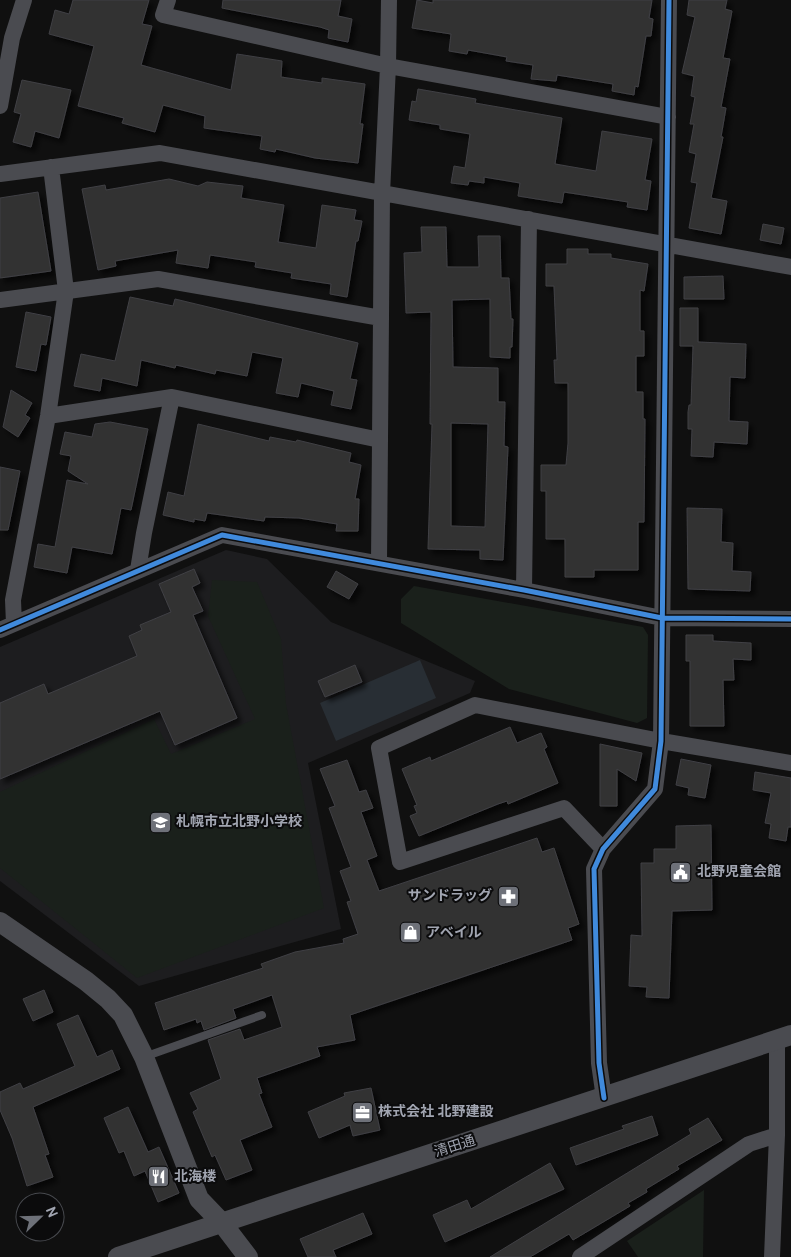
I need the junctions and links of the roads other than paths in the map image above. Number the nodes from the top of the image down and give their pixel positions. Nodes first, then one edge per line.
1 (24, 0) edge
2 (168, 0) edge
3 (389, 0) edge
4 (668, 0) edge
5 (388, 66) junction
6 (0, 106) edge
7 (668, 118) junction
8 (51, 167) junction
9 (0, 174) edge
10 (382, 194) junction
11 (529, 220) junction
12 (667, 244) junction
13 (791, 267) edge
14 (66, 291) junction
15 (0, 300) edge
16 (381, 318) junction
17 (172, 398) junction
18 (48, 416) junction
19 (380, 440) junction
20 (379, 563) junction
21 (138, 570) junction
22 (524, 590) junction
23 (662, 618) junction
24 (791, 619) edge
25 (7, 627) edge
26 (661, 741) junction
27 (791, 762) edge
28 (603, 849) junction
29 (0, 922) edge
30 (262, 1015) dead end
31 (784, 1038) edge
32 (144, 1057) junction
33 (604, 1098) junction
34 (777, 1134) junction
35 (222, 1223) junction
36 (118, 1257) edge
37 (248, 1257) edge
38 (580, 1257) edge
39 (772, 1257) edge

1 - 6 street
2 - 5 street
3 - 5 street
4 - 7 street
5 - 7 street
5 - 10 street
7 - 12 street
8 - 9 street
8 - 10 street
8 - 14 street
10 - 11 street
10 - 16 street
11 - 12 street
11 - 22 street
12 - 13 street
12 - 23 street
14 - 15 street
14 - 16 street
14 - 18 street
16 - 19 street
17 - 18 street
17 - 19 street
17 - 21 street
18 - 25 street
19 - 20 street
20 - 21 street
20 - 22 street
21 - 25 street
22 - 23 street
23 - 24 street
23 - 26 street
26 - 27 street
26 - 28 street
26 - 28 street
28 - 33 street
29 - 32 street
30 - 32 lane
31 - 33 street, 清田通
31 - 34 street
32 - 35 street
33 - 35 street, 清田通
34 - 38 street
34 - 39 street
35 - 36 street, 清田通
35 - 37 street

